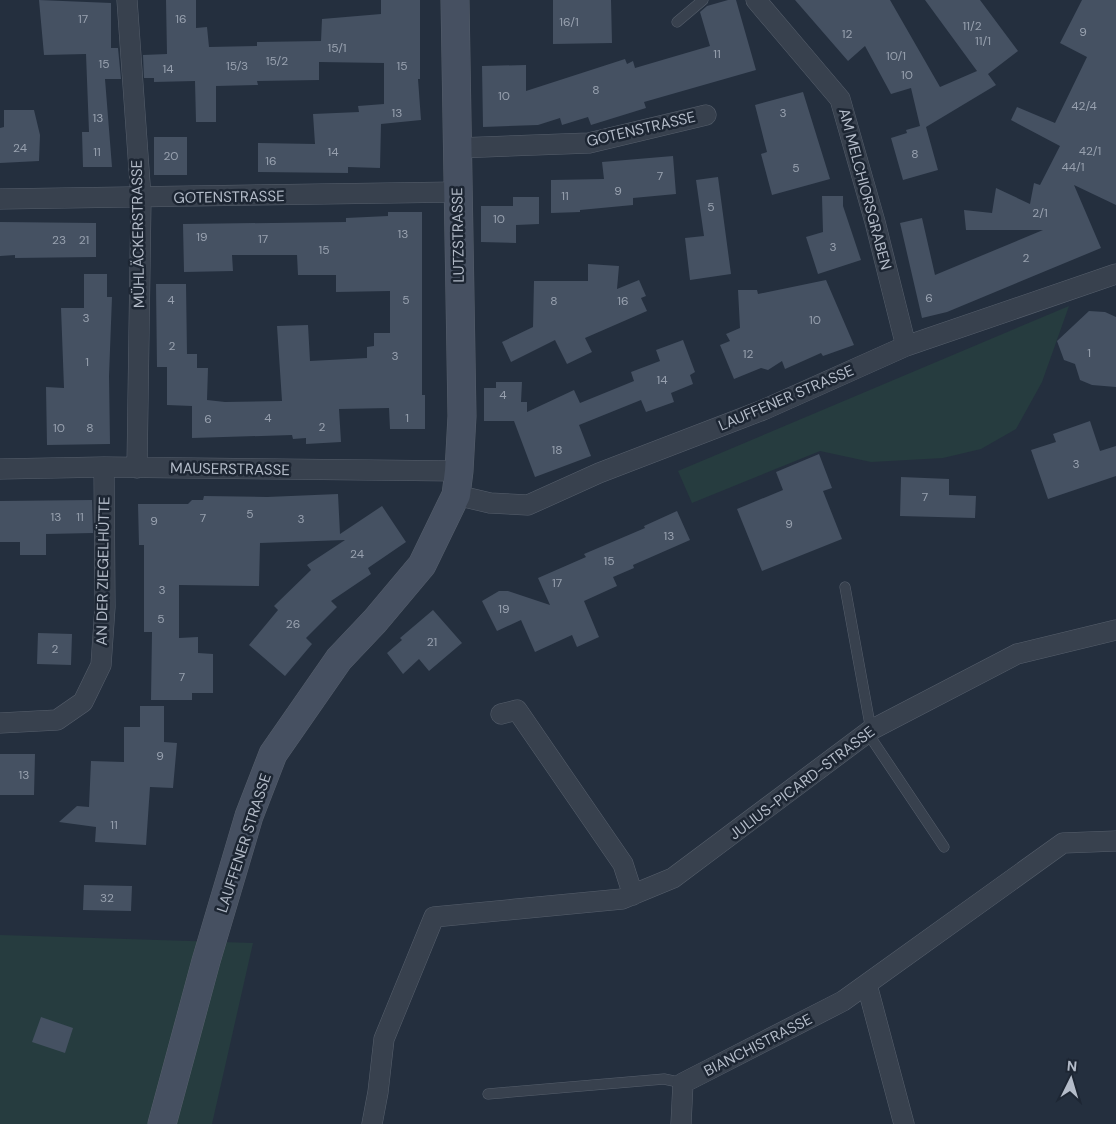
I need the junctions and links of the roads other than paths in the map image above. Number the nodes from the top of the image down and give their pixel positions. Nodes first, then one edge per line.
1 (127, 0) edge
2 (455, 0) edge
3 (703, 0) edge
4 (756, 0) edge
5 (677, 22) dead end
6 (706, 114) dead end
7 (456, 148) junction
8 (457, 192) junction
9 (141, 198) junction
10 (0, 199) edge
11 (1116, 274) edge
12 (906, 346) junction
13 (104, 468) junction
14 (138, 468) junction
15 (0, 469) edge
16 (458, 483) junction
17 (845, 587) dead end
18 (1116, 630) edge
19 (501, 714) dead end
20 (0, 723) edge
21 (871, 730) junction
22 (1116, 842) edge
23 (944, 847) dead end
24 (633, 894) junction
25 (867, 985) junction
26 (684, 1084) junction
27 (488, 1094) dead end
28 (162, 1124) edge
29 (372, 1124) edge
30 (681, 1124) edge
31 (904, 1124) edge

1 - 9 street, MÜHLÄCKERSTRASSE
2 - 7 street, LUTZSTRASSE
3 - 5 lane
4 - 12 street, AM MELCHIORSGRABEN
6 - 7 street, GOTENSTRASSE
7 - 8 street, LUTZSTRASSE
8 - 9 street, GOTENSTRASSE
8 - 16 street, LUTZSTRASSE
9 - 10 street, GOTENSTRASSE
9 - 14 street, MÜHLÄCKERSTRASSE
11 - 12 street, LAUFFENER STRASSE
12 - 16 street, LAUFFENER STRASSE
13 - 14 street, MAUSERSTRASSE
13 - 15 street, MAUSERSTRASSE
13 - 20 street, AN DER ZIEGELHÜTTE
14 - 16 street, MAUSERSTRASSE
16 - 28 street, LAUFFENER STRASSE
17 - 21 lane
18 - 21 street, JULIUS-PICARD-STRASSE
19 - 24 street
21 - 23 lane
21 - 24 street, JULIUS-PICARD-STRASSE
22 - 25 street
24 - 29 street, JULIUS-PICARD-STRASSE
25 - 26 street, BIANCHISTRASSE
25 - 31 street
26 - 27 lane
26 - 30 street

